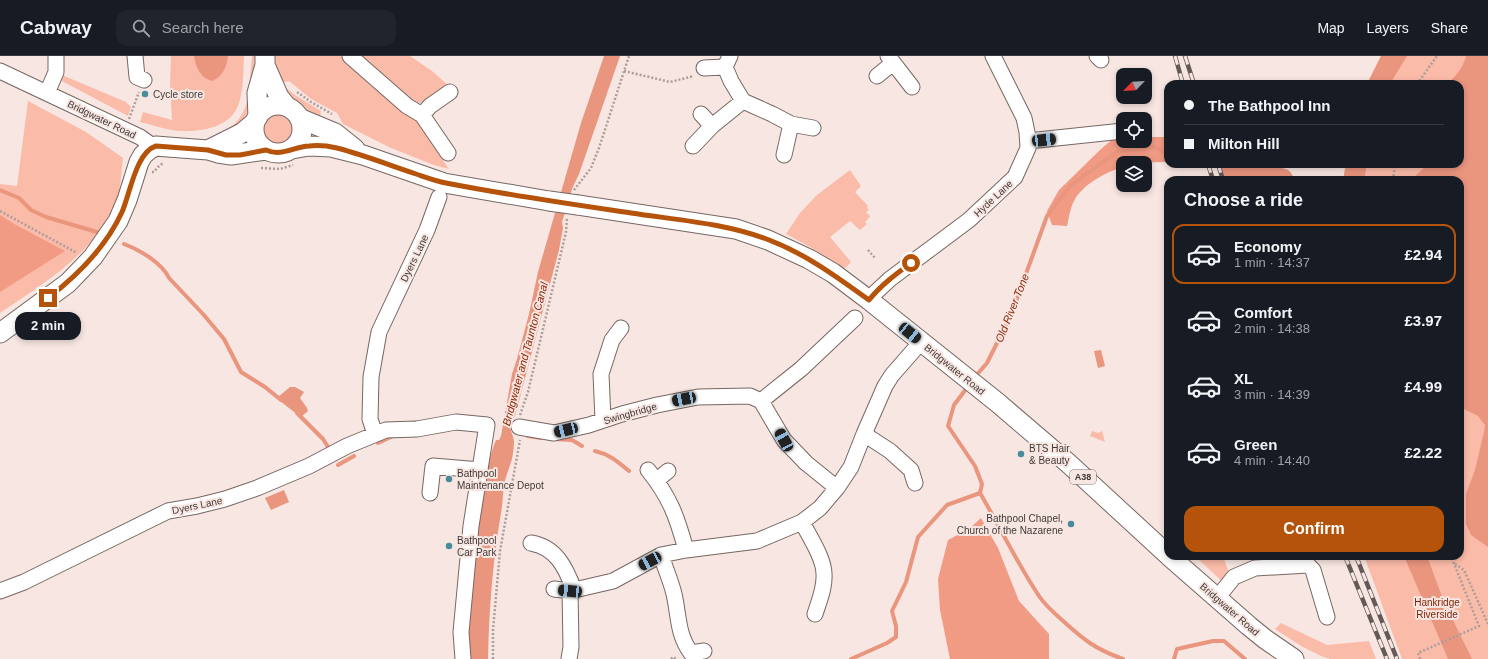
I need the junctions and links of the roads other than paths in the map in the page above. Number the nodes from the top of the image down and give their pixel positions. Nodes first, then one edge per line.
1 (56, 56) edge
2 (135, 56) edge
3 (350, 56) edge
4 (995, 57) edge
5 (265, 60) edge
6 (891, 60) edge
7 (728, 62) edge
8 (704, 68) road end
9 (0, 71) edge
10 (877, 76) dead end
11 (144, 80) dead end
12 (912, 87) dead end
13 (450, 92) dead end
14 (53, 96) junction
15 (743, 101) junction
16 (293, 113) junction
17 (701, 114) dead end
18 (422, 115) junction
19 (256, 120) junction
20 (791, 124) junction
21 (712, 126) junction
22 (813, 128) dead end
23 (1116, 132) edge
24 (1028, 141) junction
25 (693, 146) dead end
26 (154, 147) junction
27 (292, 149) junction
28 (208, 150) junction
29 (266, 150) junction
30 (448, 153) dead end
31 (362, 155) junction
32 (784, 155) dead end
33 (439, 198) dead end
34 (869, 300) junction
35 (855, 318) dead end
36 (621, 328) dead end
37 (0, 333) edge
38 (921, 342) junction
39 (761, 400) junction
40 (604, 420) junction
41 (519, 427) road end
42 (375, 434) junction
43 (864, 434) junction
44 (480, 470) junction
45 (916, 473) dead end
46 (658, 474) dead end
47 (837, 488) junction
48 (430, 494) dead end
49 (802, 522) junction
50 (531, 543) dead end
51 (686, 550) junction
52 (1164, 550) edge
53 (661, 555) junction
54 (1175, 560) edge
55 (554, 589) dead end
56 (572, 590) junction
57 (0, 591) edge
58 (1217, 598) junction
59 (815, 614) dead end
60 (1327, 617) dead end
61 (692, 654) edge
62 (463, 659) edge
63 (569, 659) edge
64 (1294, 659) edge

1 - 14 street
2 - 11 street
3 - 18 street
4 - 24 street, Hyde Lane
5 - 16 main road
5 - 19 main road
6 - 10 street
6 - 12 street
7 - 8 street
7 - 15 street
9 - 14 street, Bridgwater Road
13 - 18 street
14 - 26 street, Bridgwater Road
15 - 20 street
15 - 21 street
16 - 19 main road, A38
16 - 27 main road
16 - 31 main road, Bridgwater Road / A38
17 - 21 street
18 - 30 street
19 - 28 main road
19 - 29 main road
20 - 22 street
20 - 32 street
21 - 25 street
23 - 24 street
24 - 34 street, Hyde Lane
26 - 28 main road
26 - 37 main road
27 - 29 main road, A38
27 - 31 main road, Bridgwater Road / A38
28 - 29 main road
31 - 34 main road, Bridgwater Road / A38, bridge
33 - 42 street, Dyers Lane
34 - 38 main road, Bridgwater Road / A38
35 - 39 street
36 - 40 street
38 - 43 street
38 - 52 main road, Bridgwater Road / A38
39 - 40 street, Swingbridge
39 - 47 street
40 - 41 street, Swingbridge
42 - 44 street, Dyers Lane
42 - 57 street, Dyers Lane
43 - 45 street
43 - 47 street
44 - 48 street
44 - 62 street
46 - 51 street
47 - 49 street
49 - 51 street
49 - 59 street
50 - 56 street
51 - 53 street
53 - 56 street
53 - 61 street
54 - 58 main road, Bridgwater Road / A38
55 - 56 street
56 - 63 street
58 - 60 street
58 - 64 main road, Bridgwater Road / A38

